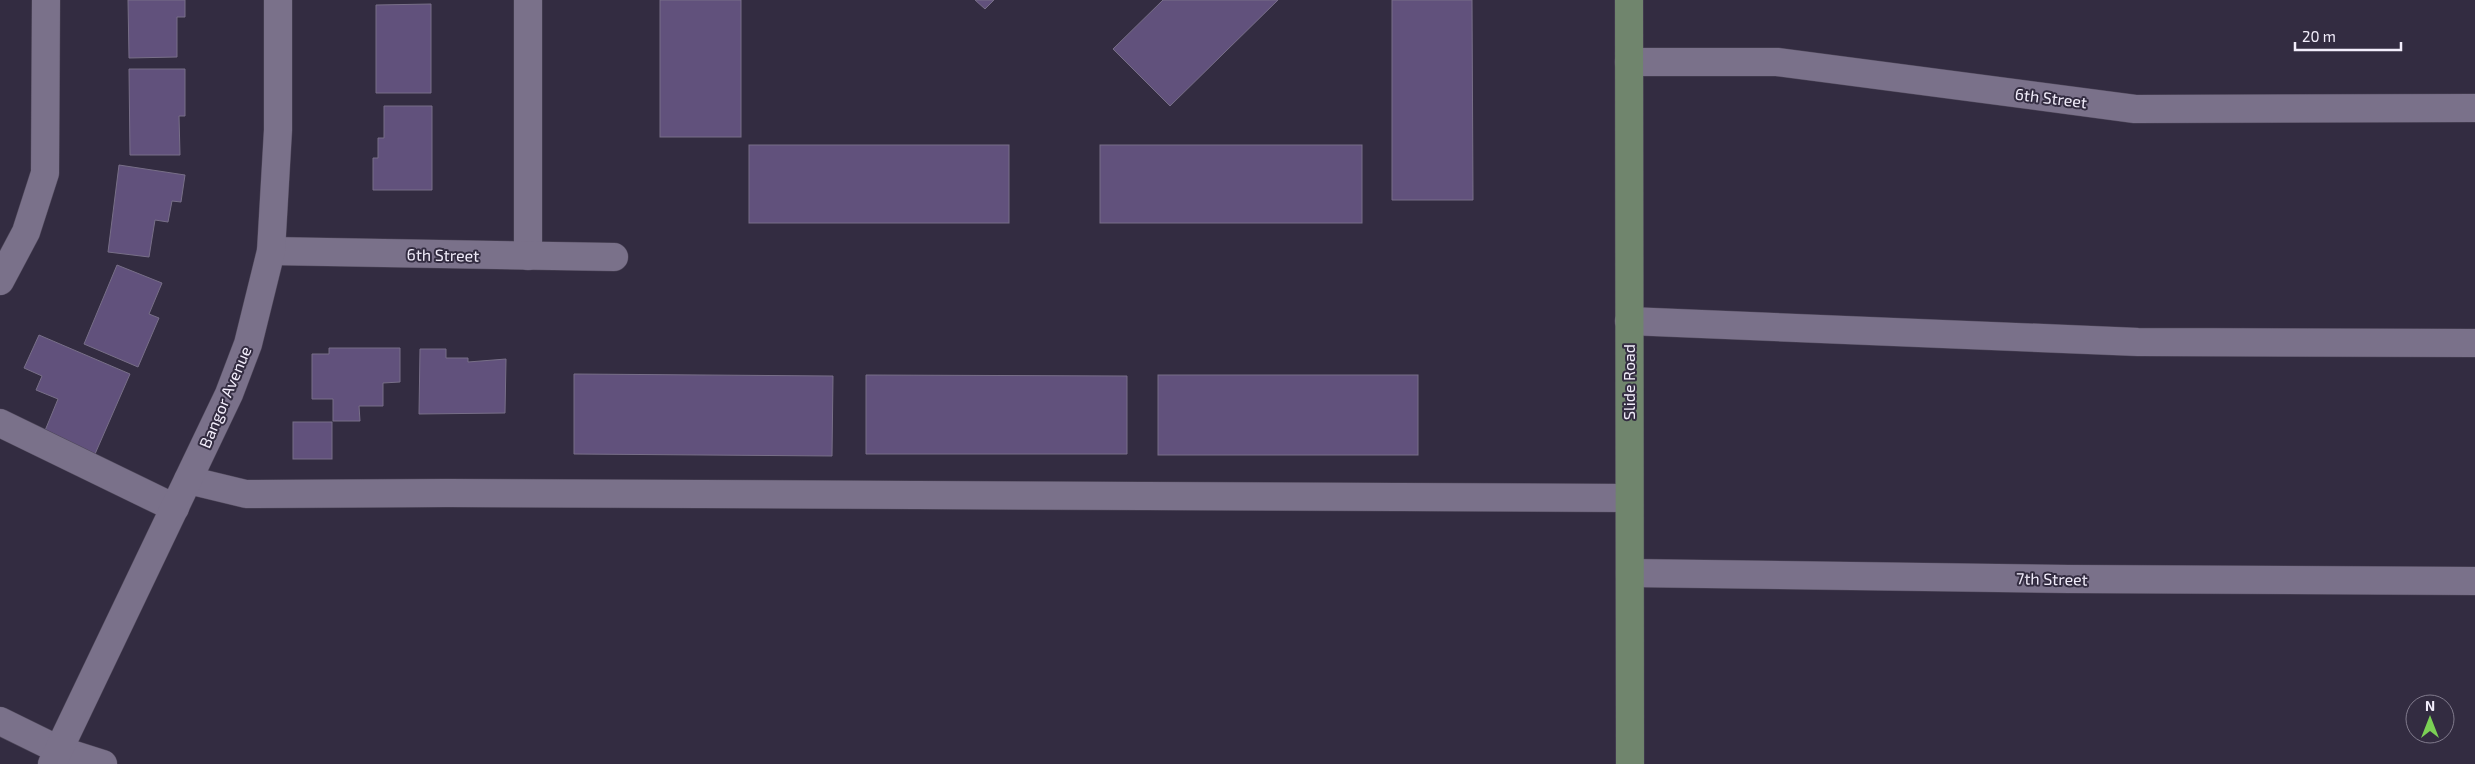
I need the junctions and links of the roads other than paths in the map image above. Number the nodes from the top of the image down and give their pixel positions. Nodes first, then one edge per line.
1 (46, 0) edge
2 (278, 0) edge
3 (528, 0) edge
4 (1629, 0) edge
5 (1629, 62) junction
6 (2475, 108) edge
7 (271, 251) junction
8 (528, 256) junction
9 (614, 258) dead end
10 (0, 281) edge
11 (1629, 321) junction
12 (2475, 343) edge
13 (0, 423) edge
14 (188, 480) junction
15 (1629, 498) junction
16 (175, 508) junction
17 (1630, 574) junction
18 (2475, 581) edge
19 (0, 721) edge
20 (55, 757) edge
21 (103, 764) edge
22 (1630, 764) edge

1 - 10 street
2 - 7 street, Bangor Avenue
3 - 8 street
4 - 5 main road, Slide Road
5 - 6 street, 6th Street
5 - 11 main road, Slide Road
7 - 8 street, 6th Street
7 - 14 street, Bangor Avenue
8 - 9 street, 6th Street
11 - 12 street
11 - 15 main road, Slide Road
13 - 16 street
14 - 15 street
14 - 16 street, Bangor Avenue
15 - 17 main road, Slide Road
16 - 20 street, Bangor Avenue
17 - 18 street, 7th Street
17 - 22 main road, Slide Road
19 - 20 street
20 - 21 street

